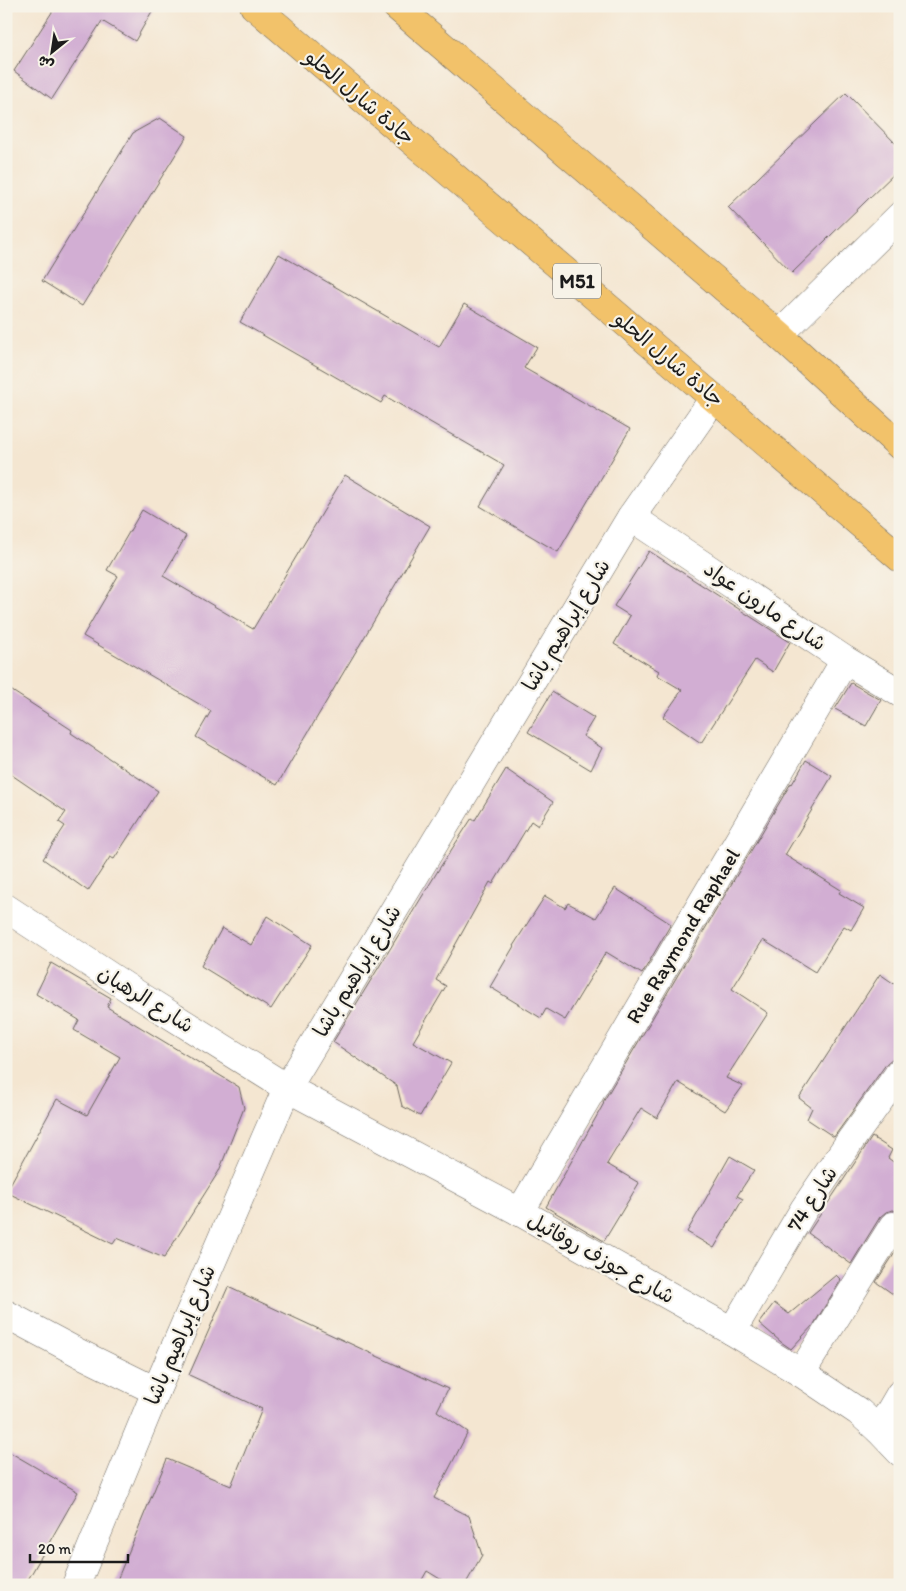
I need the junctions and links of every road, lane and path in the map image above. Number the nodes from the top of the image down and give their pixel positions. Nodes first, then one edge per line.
1 (254, 6) edge
2 (396, 6) edge
3 (900, 216) edge
4 (779, 335) junction
5 (714, 398) junction
6 (900, 446) edge
7 (631, 517) junction
8 (900, 558) edge
9 (846, 660) junction
10 (900, 693) edge
11 (6, 908) edge
12 (900, 1072) edge
13 (287, 1088) junction
14 (520, 1212) junction
15 (893, 1226) dead end
16 (6, 1314) edge
17 (732, 1331) junction
18 (801, 1373) junction
19 (156, 1392) junction
20 (900, 1394) edge
21 (879, 1430) junction
22 (900, 1452) edge
23 (76, 1585) edge

1 - 5 highway, جادة شارل الحلو / M51
2 - 4 highway
3 - 4 street
4 - 6 highway
5 - 7 street, شارع إبراهيم باشا
5 - 8 highway, جادة شارل الحلو / M51
7 - 9 street, شارع مارون عواد
7 - 13 street, شارع إبراهيم باشا
9 - 10 street, شارع مارون عواد
9 - 14 street, Rue Raymond Raphael
11 - 13 street, شارع الرهبان
12 - 17 street, شارع 74
13 - 14 street, شارع جوزف روفائيل
13 - 19 street, شارع إبراهيم باشا
14 - 17 street, شارع جوزف روفائيل
15 - 18 street
16 - 19 street
17 - 18 street, شارع جوزف روفائيل
18 - 21 street, شارع جوزف روفائيل
19 - 23 street, شارع إبراهيم باشا
20 - 21 street
21 - 22 street, شارع جوزف روفائيل

